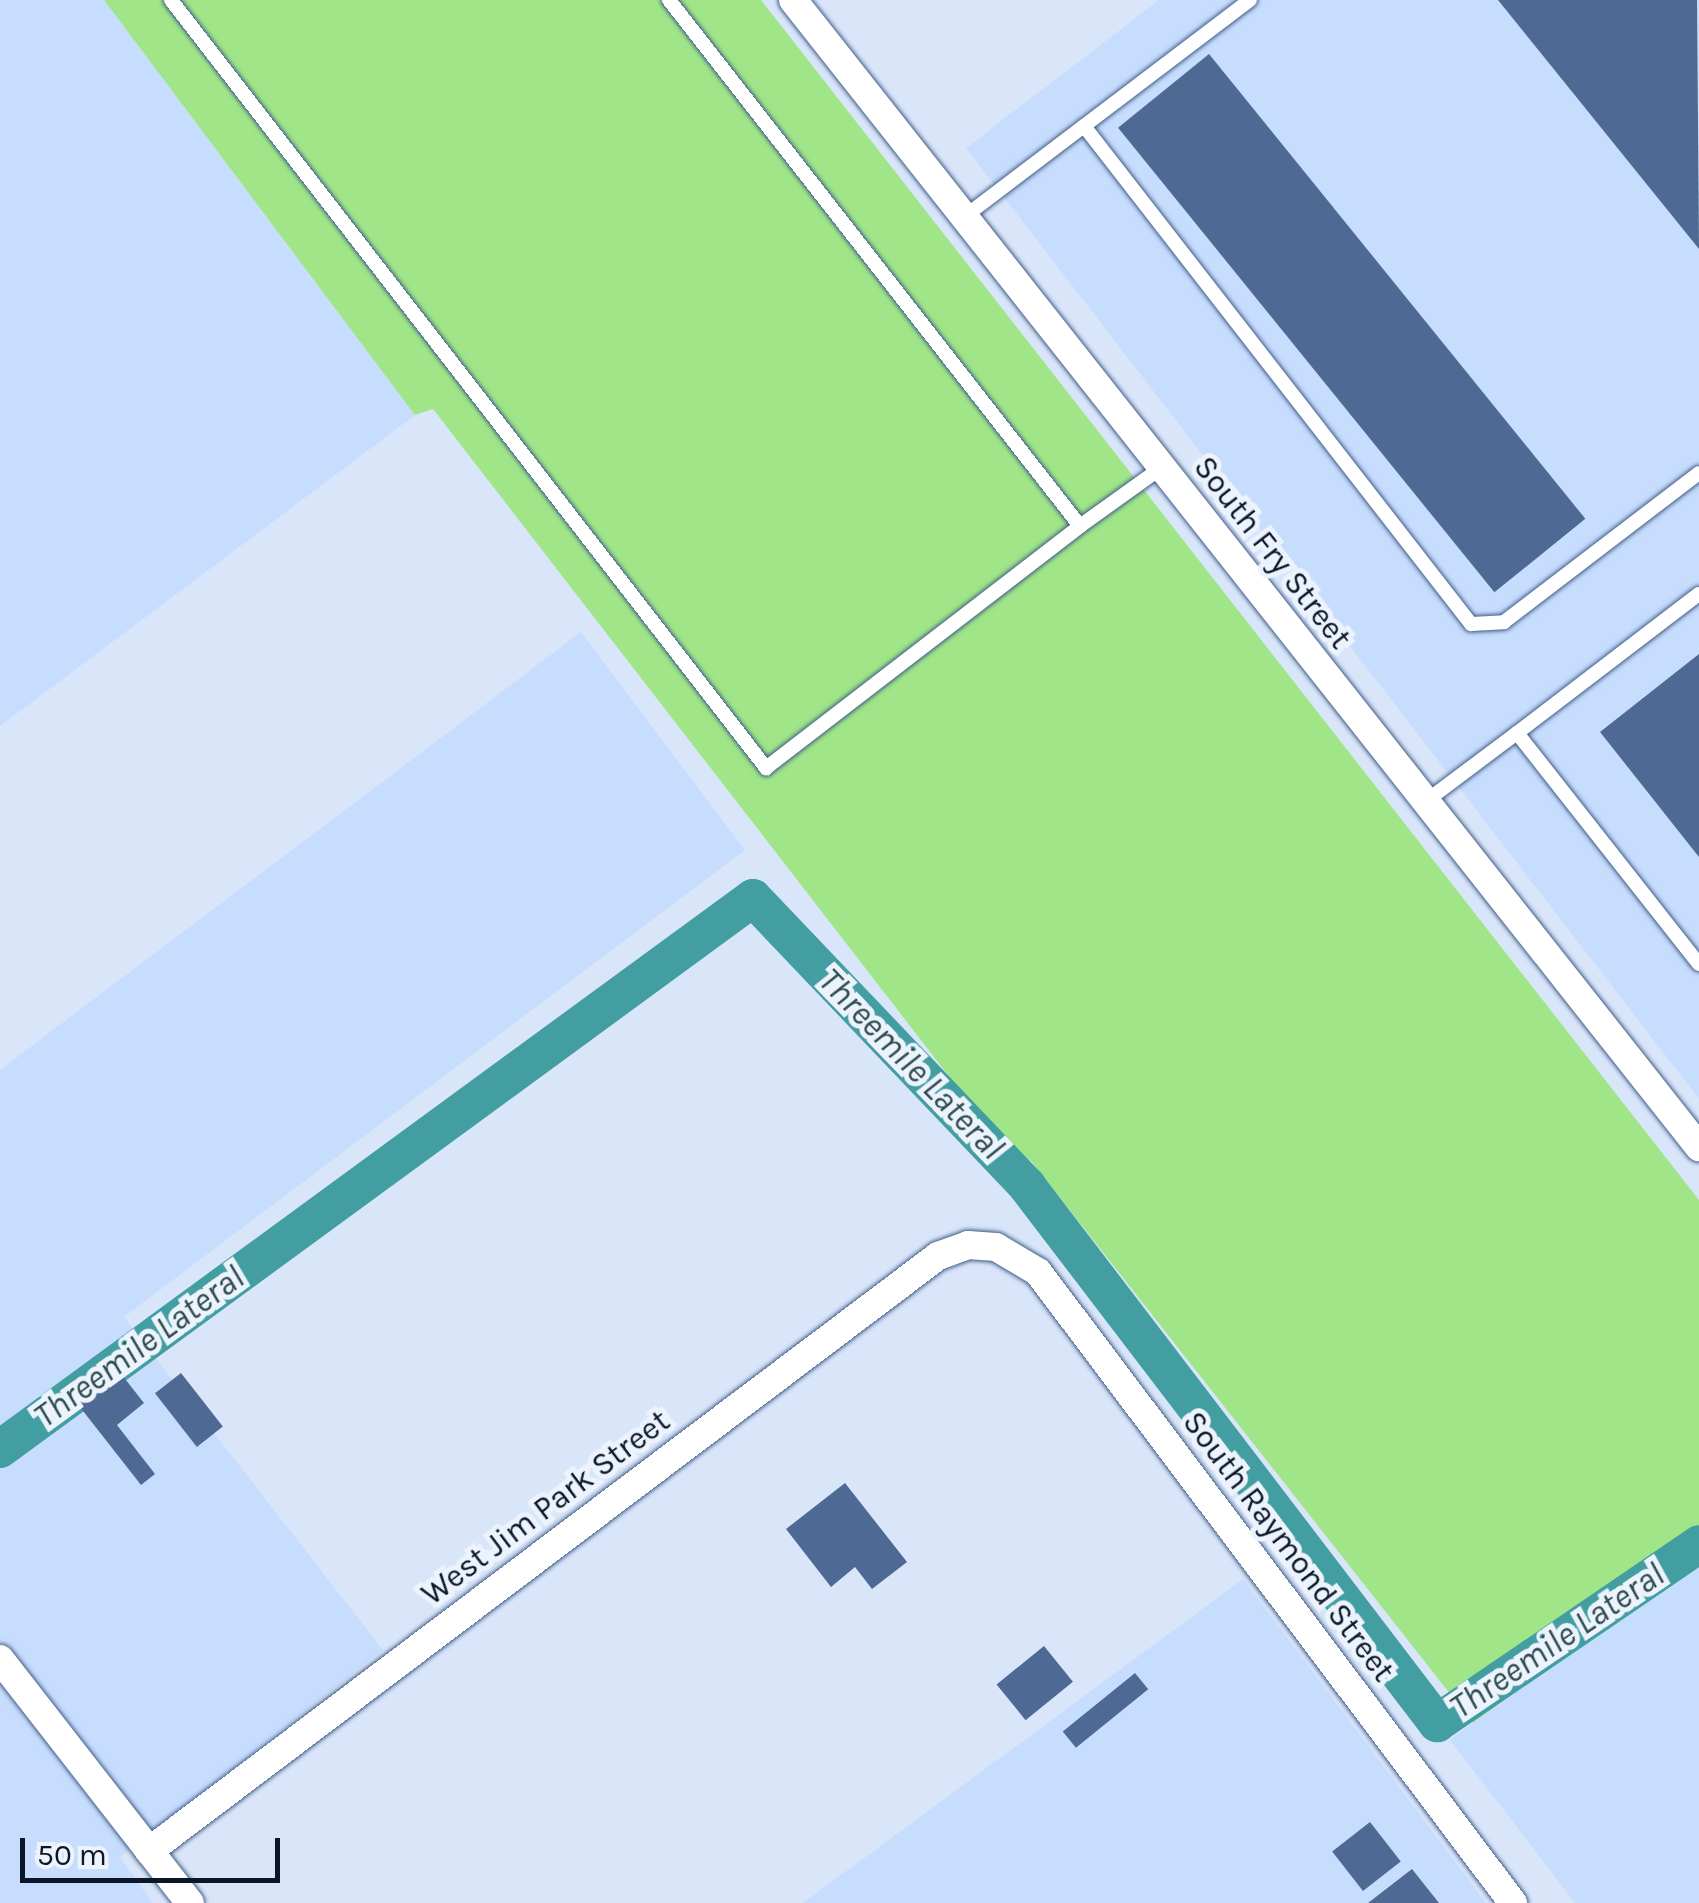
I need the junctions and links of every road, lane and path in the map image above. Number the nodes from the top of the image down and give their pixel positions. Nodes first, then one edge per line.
1 (171, 0) edge
2 (668, 0) edge
3 (793, 0) edge
4 (1250, 0) edge
5 (1084, 126) junction
6 (964, 217) junction
7 (1161, 468) junction
8 (1699, 473) edge
9 (1080, 526) junction
10 (1699, 594) edge
11 (1517, 733) junction
12 (1425, 802) junction
13 (1699, 964) edge
14 (1699, 1147) edge
15 (996, 1247) joint
16 (0, 1659) edge
17 (149, 1851) junction
18 (190, 1903) edge
19 (1514, 1903) edge

1 - 9 lane
2 - 9 lane
3 - 6 street, South Fry Street
4 - 5 lane
5 - 6 lane
5 - 8 lane
6 - 7 street, South Fry Street
7 - 9 lane
7 - 12 street, South Fry Street
10 - 11 lane
11 - 12 lane
11 - 13 lane
12 - 14 street, South Fry Street
15 - 17 street, West Jim Park Street
15 - 19 street, South Raymond Street
16 - 17 street
17 - 18 street

